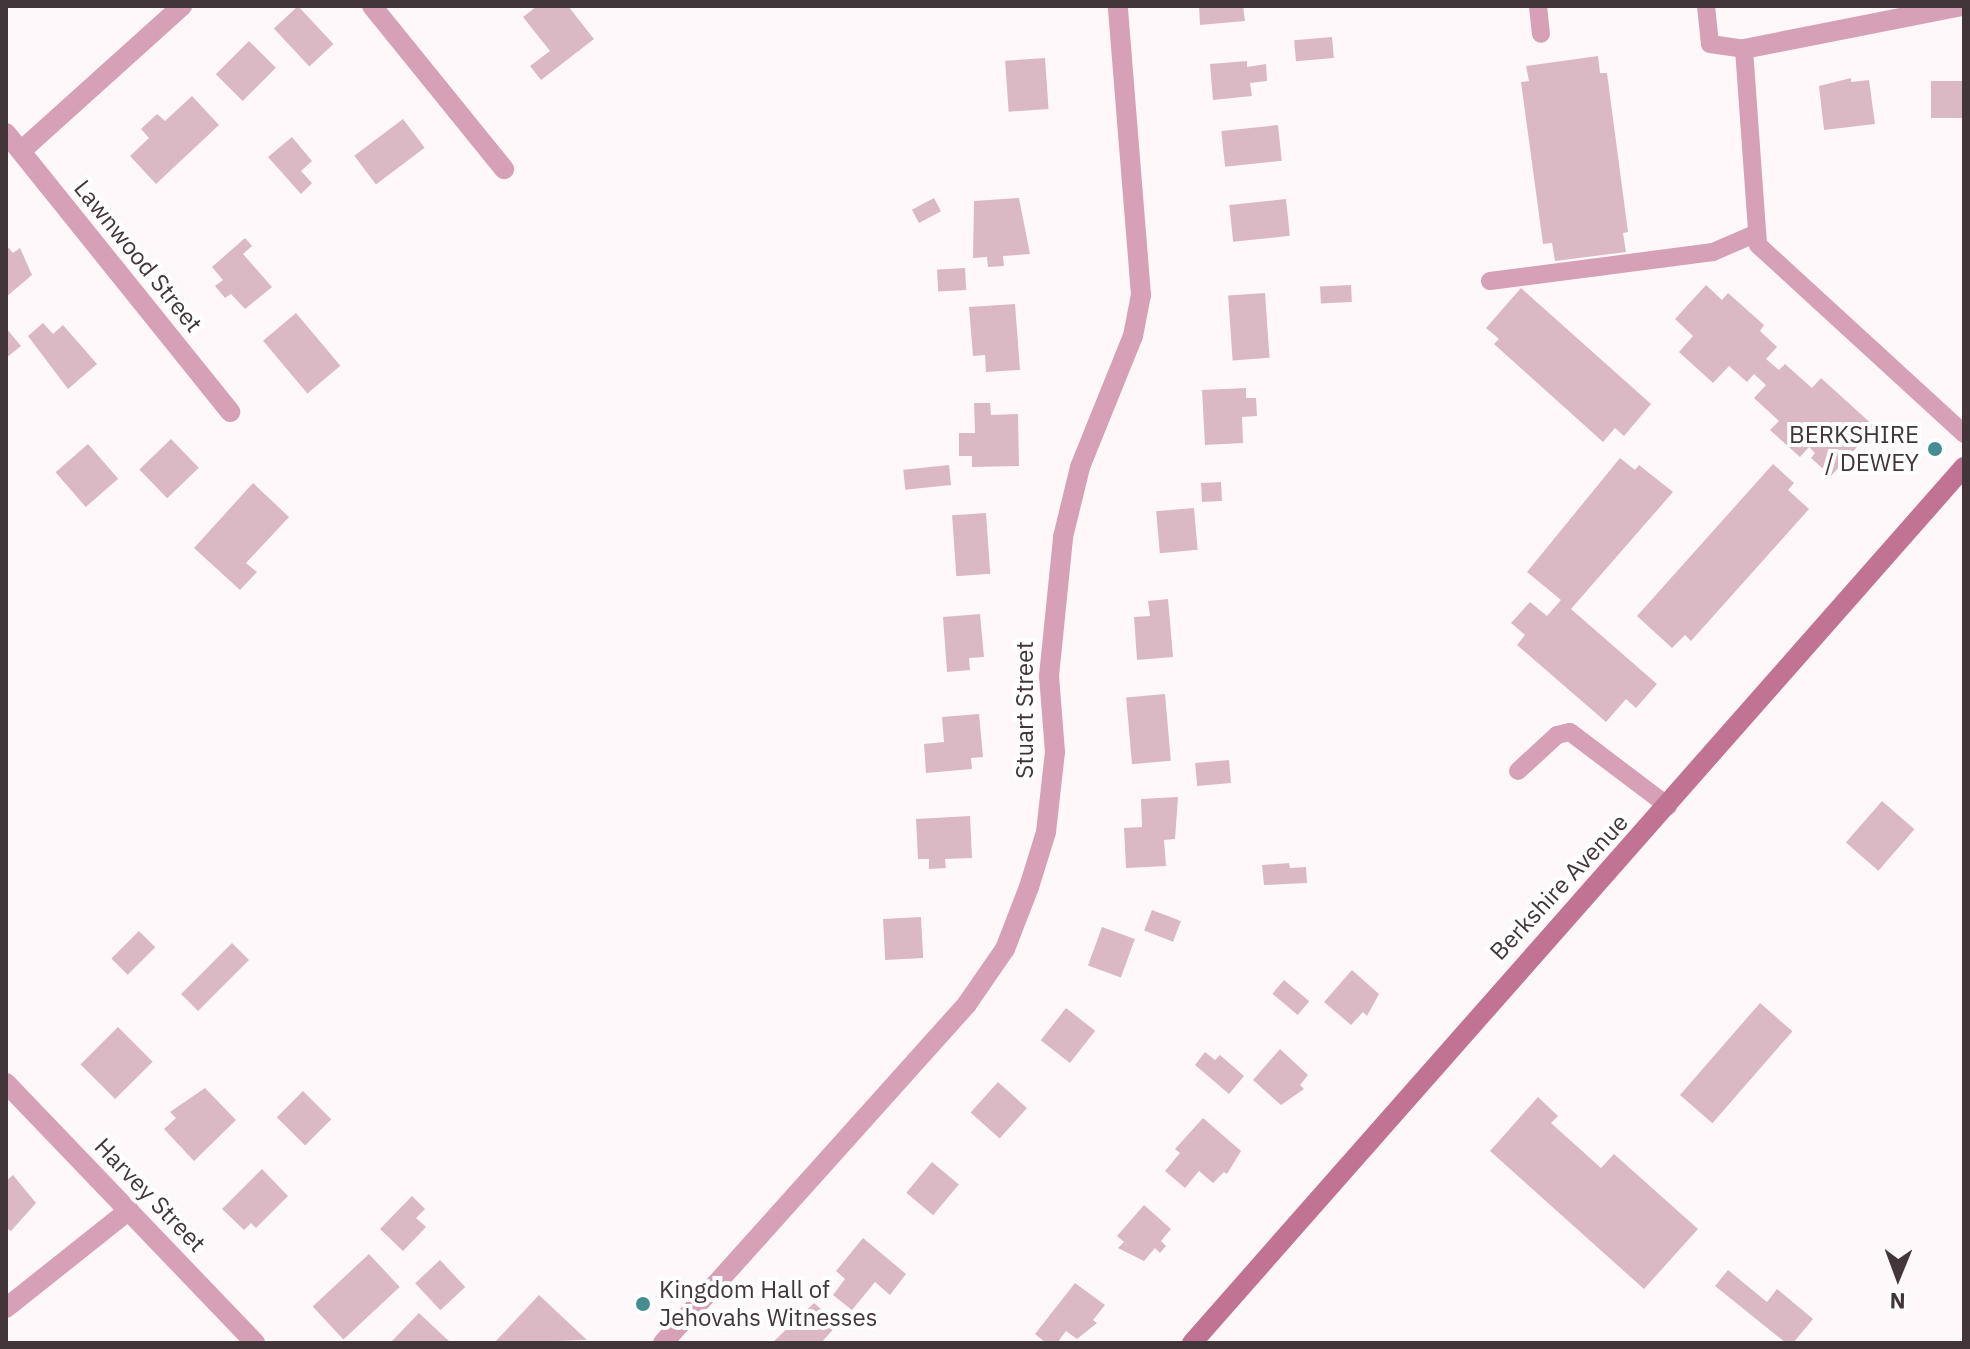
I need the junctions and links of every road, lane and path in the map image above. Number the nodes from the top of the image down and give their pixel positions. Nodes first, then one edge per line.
1 (182, 6) edge
2 (372, 6) edge
3 (1118, 6) edge
4 (1538, 6) edge
5 (1706, 6) edge
6 (1952, 7) edge
7 (1541, 34) dead end
8 (1744, 49) junction
9 (6, 133) edge
10 (21, 151) junction
11 (504, 169) dead end
12 (1757, 233) junction
13 (1490, 281) dead end
14 (230, 412) dead end
15 (1964, 434) edge
16 (1964, 467) edge
17 (1518, 771) dead end
18 (1668, 806) junction
19 (6, 1083) edge
20 (129, 1210) junction
21 (6, 1308) edge
22 (255, 1343) edge
23 (663, 1343) edge
24 (1192, 1343) edge

1 - 10 street
2 - 11 street
3 - 23 street, Stuart Street
4 - 7 lane
5 - 8 lane
6 - 8 street
8 - 12 lane
9 - 10 street, Lawnwood Street
10 - 14 street, Lawnwood Street
12 - 13 lane
12 - 15 lane
16 - 18 main road, Berkshire Avenue
17 - 18 lane
18 - 24 main road, Berkshire Avenue
19 - 20 street, Harvey Street
20 - 21 street
20 - 22 street, Harvey Street

